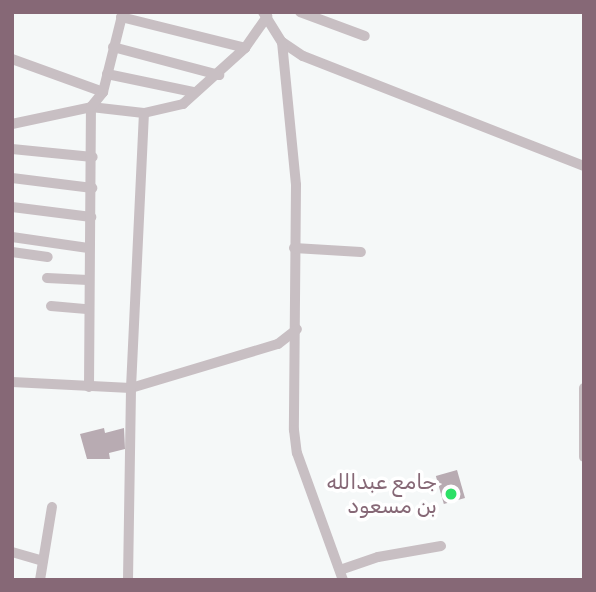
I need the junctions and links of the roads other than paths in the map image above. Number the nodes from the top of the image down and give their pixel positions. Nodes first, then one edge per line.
1 (300, 12) edge
2 (265, 14) edge
3 (122, 15) edge
4 (365, 36) dead end
5 (282, 42) junction
6 (113, 47) junction
7 (245, 48) junction
8 (12, 59) edge
9 (107, 74) junction
10 (219, 75) junction
11 (103, 92) junction
12 (193, 92) junction
13 (91, 107) junction
14 (144, 113) junction
15 (12, 124) edge
16 (12, 149) edge
17 (93, 157) junction
18 (584, 166) edge
19 (12, 178) edge
20 (92, 188) junction
21 (12, 207) edge
22 (91, 217) junction
23 (12, 237) edge
24 (88, 248) junction
25 (293, 248) junction
26 (12, 252) edge
27 (361, 252) dead end
28 (48, 257) dead end
29 (47, 278) dead end
30 (88, 280) junction
31 (51, 306) dead end
32 (87, 309) junction
33 (297, 330) junction
34 (12, 382) edge
35 (89, 387) junction
36 (131, 388) junction
37 (584, 388) edge
38 (584, 456) edge
39 (52, 508) dead end
40 (441, 546) dead end
41 (12, 552) edge
42 (43, 561) junction
43 (341, 575) edge
44 (40, 580) edge
45 (128, 580) edge

1 - 4 street
2 - 5 street
2 - 7 street
3 - 6 street
3 - 7 street
5 - 18 street
5 - 25 street
6 - 9 street
6 - 10 street
7 - 10 street
8 - 11 street
9 - 11 street
9 - 12 street
10 - 12 street
11 - 13 street
12 - 14 street
13 - 14 street
13 - 15 street
13 - 17 street
14 - 36 street
16 - 17 street
17 - 20 street
19 - 20 street
20 - 22 street
21 - 22 street
22 - 24 street
23 - 24 street
24 - 30 street
25 - 27 street
25 - 33 street
26 - 28 street
29 - 30 street
30 - 32 street
31 - 32 street
32 - 35 street
33 - 36 street
33 - 43 street
34 - 35 street
35 - 36 street
36 - 45 street
37 - 38 street
39 - 42 street
40 - 43 street
41 - 42 street
42 - 44 street

